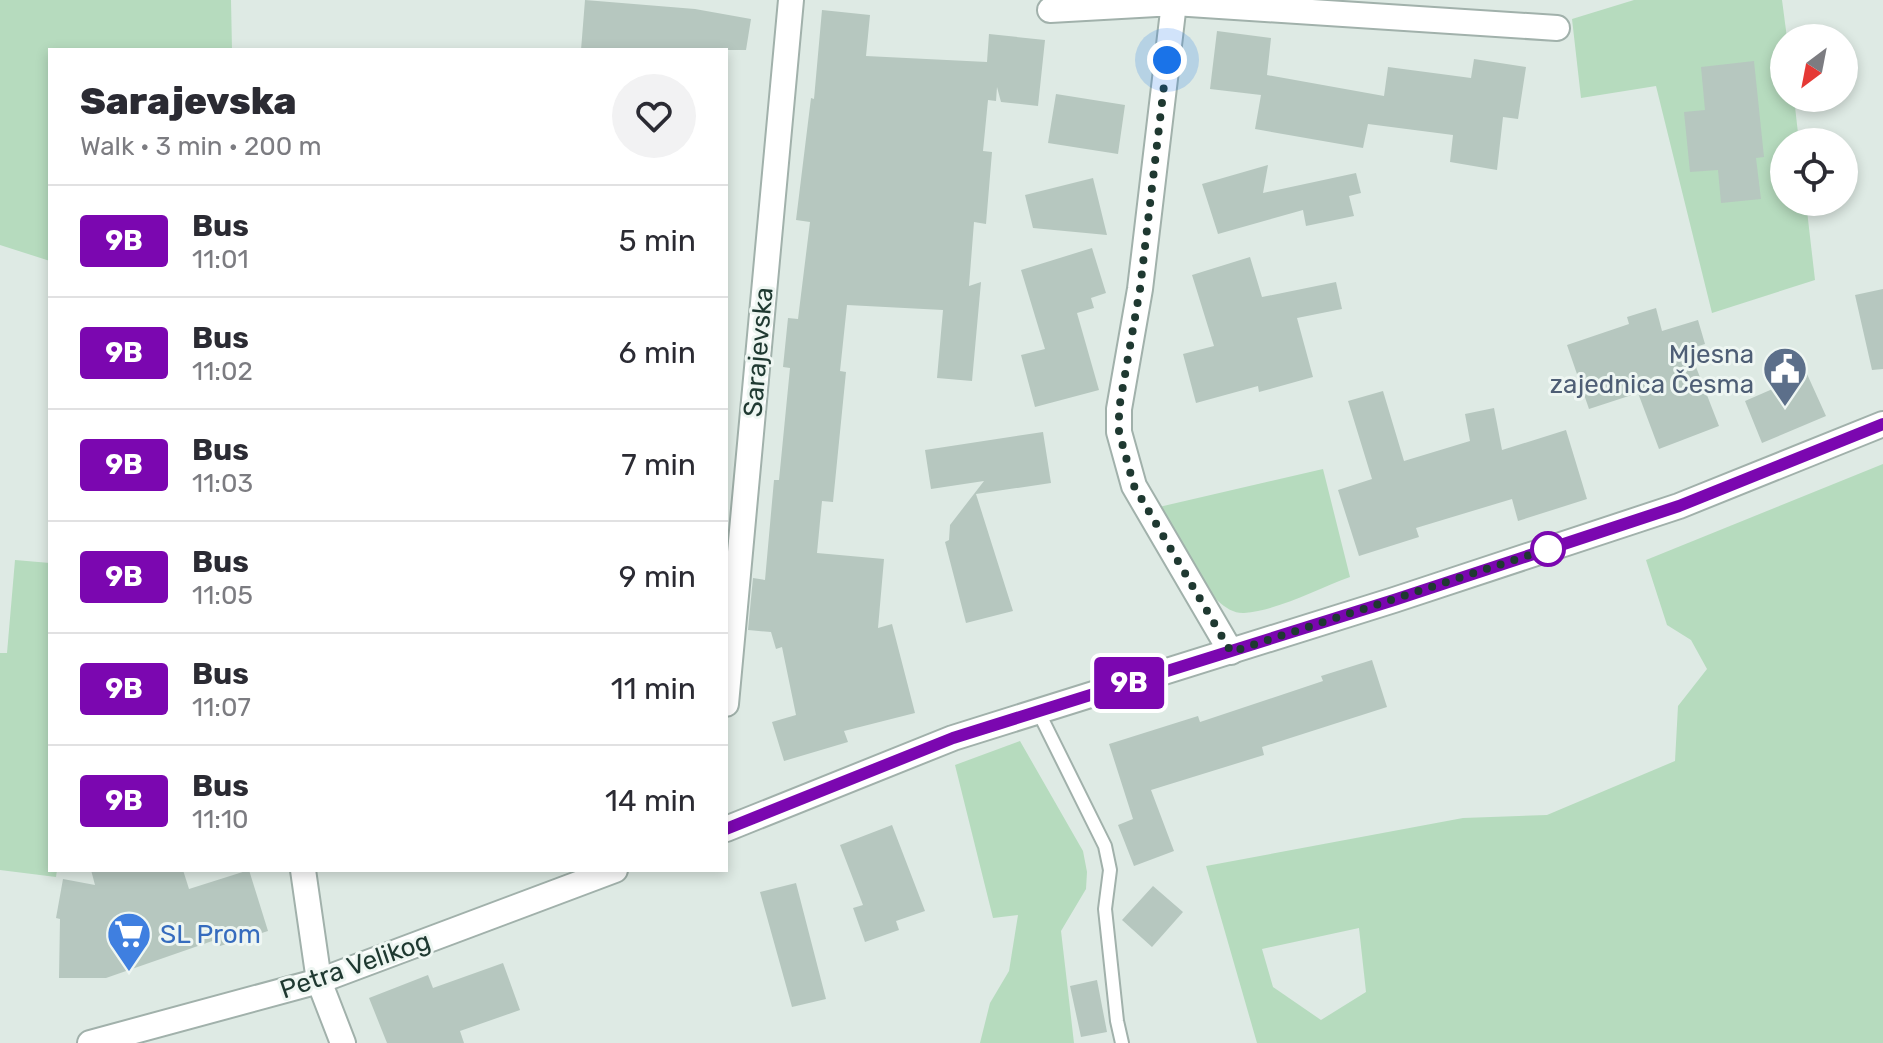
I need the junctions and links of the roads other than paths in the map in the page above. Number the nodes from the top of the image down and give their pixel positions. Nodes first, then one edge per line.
1 (791, 0) edge
2 (1174, 3) junction
3 (1050, 10) dead end
4 (1557, 28) dead end
5 (1883, 424) edge
6 (1231, 652) junction
7 (728, 682) edge
8 (1038, 711) junction
9 (728, 828) edge
10 (303, 872) edge
11 (610, 872) edge
12 (319, 981) junction
13 (90, 1043) edge
14 (343, 1043) edge
15 (1122, 1043) edge

1 - 7 street, Sarajevska
2 - 3 street
2 - 4 street
2 - 6 street
5 - 6 street
6 - 8 street
8 - 9 street
8 - 15 lane
10 - 12 street
11 - 12 street, Petra Velikog
12 - 13 street, Petra Velikog
12 - 14 street

